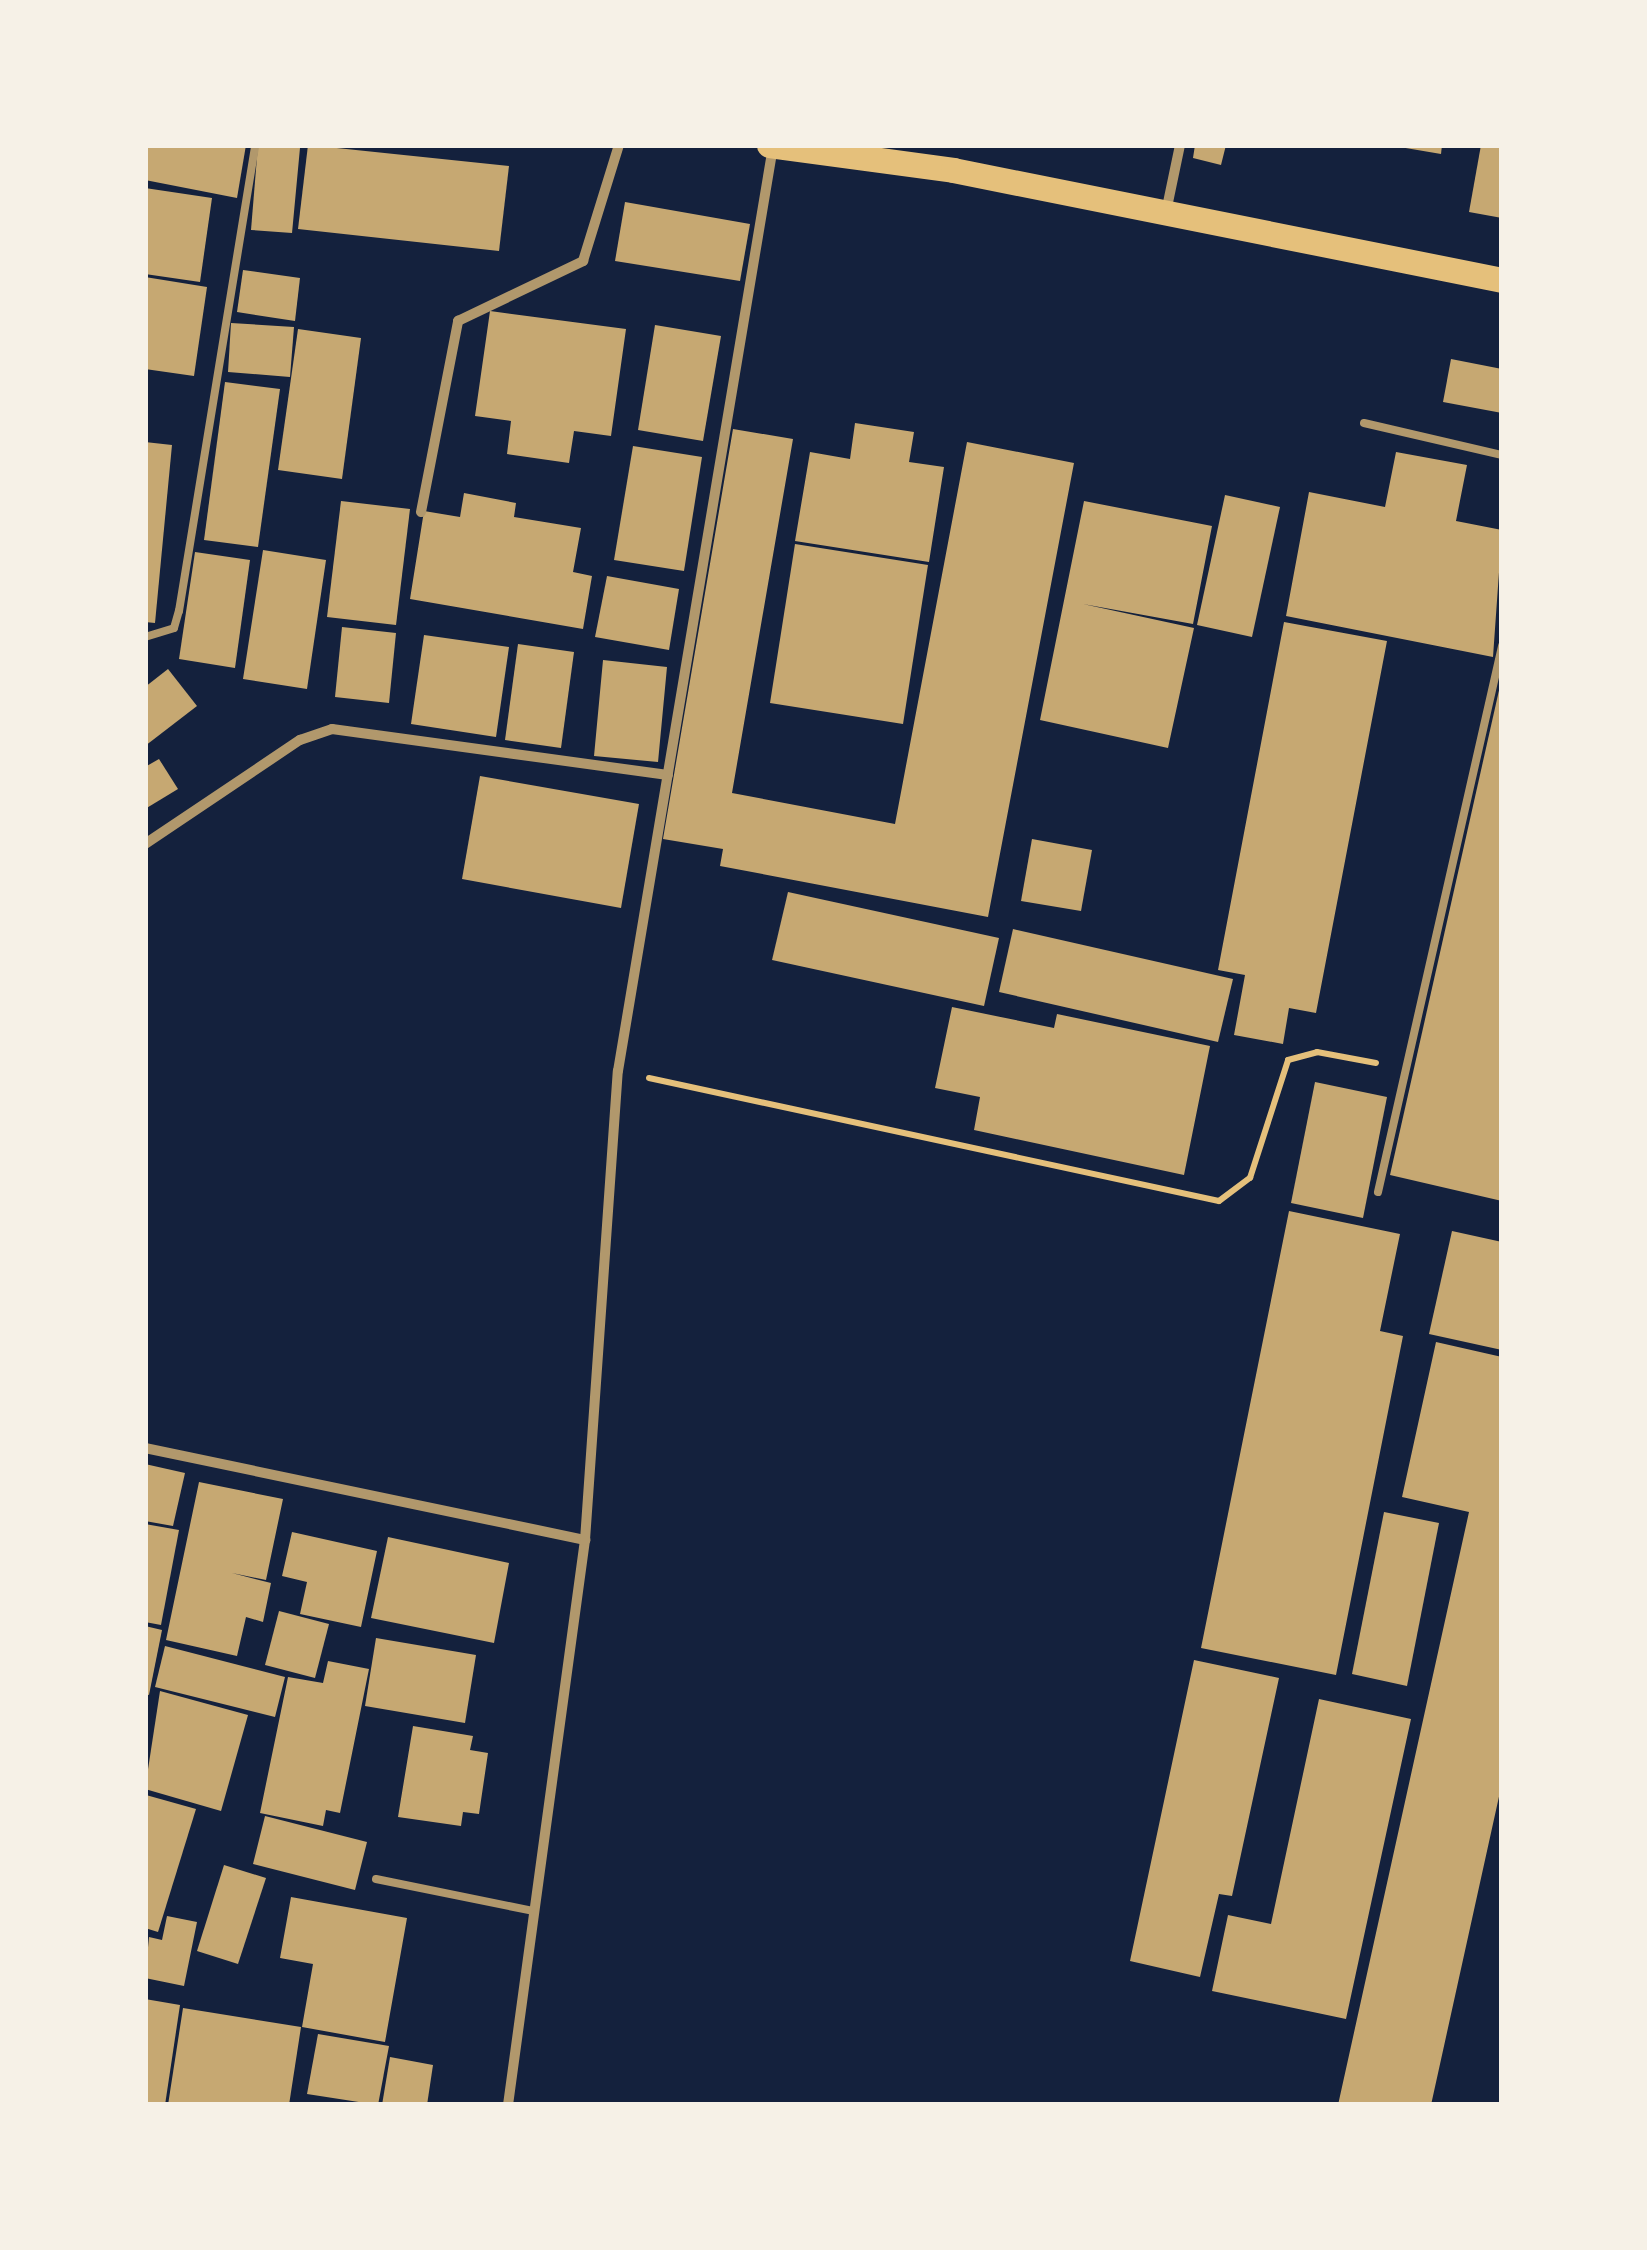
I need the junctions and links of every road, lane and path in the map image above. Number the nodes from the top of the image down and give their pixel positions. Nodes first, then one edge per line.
1 (254, 145) edge
2 (619, 145) edge
3 (1180, 145) edge
4 (771, 146) edge
5 (1166, 213) junction
6 (1502, 280) edge
7 (1364, 423) dead end
8 (1502, 455) edge
9 (421, 512) dead end
10 (145, 638) edge
11 (1502, 646) edge
12 (668, 775) junction
13 (145, 844) edge
14 (1402, 1068) junction
15 (618, 1071) junction
16 (1378, 1192) dead end
17 (145, 1448) edge
18 (585, 1540) junction
19 (376, 1879) dead end
20 (533, 1911) junction
21 (508, 2105) edge

1 - 10 lane
2 - 9 street
3 - 5 street
4 - 5 main road
4 - 12 street
5 - 6 main road
7 - 8 lane
11 - 14 lane
12 - 13 street
12 - 15 street
14 - 15 path
14 - 16 lane
15 - 18 street
17 - 18 street
18 - 20 street
19 - 20 lane
20 - 21 street

